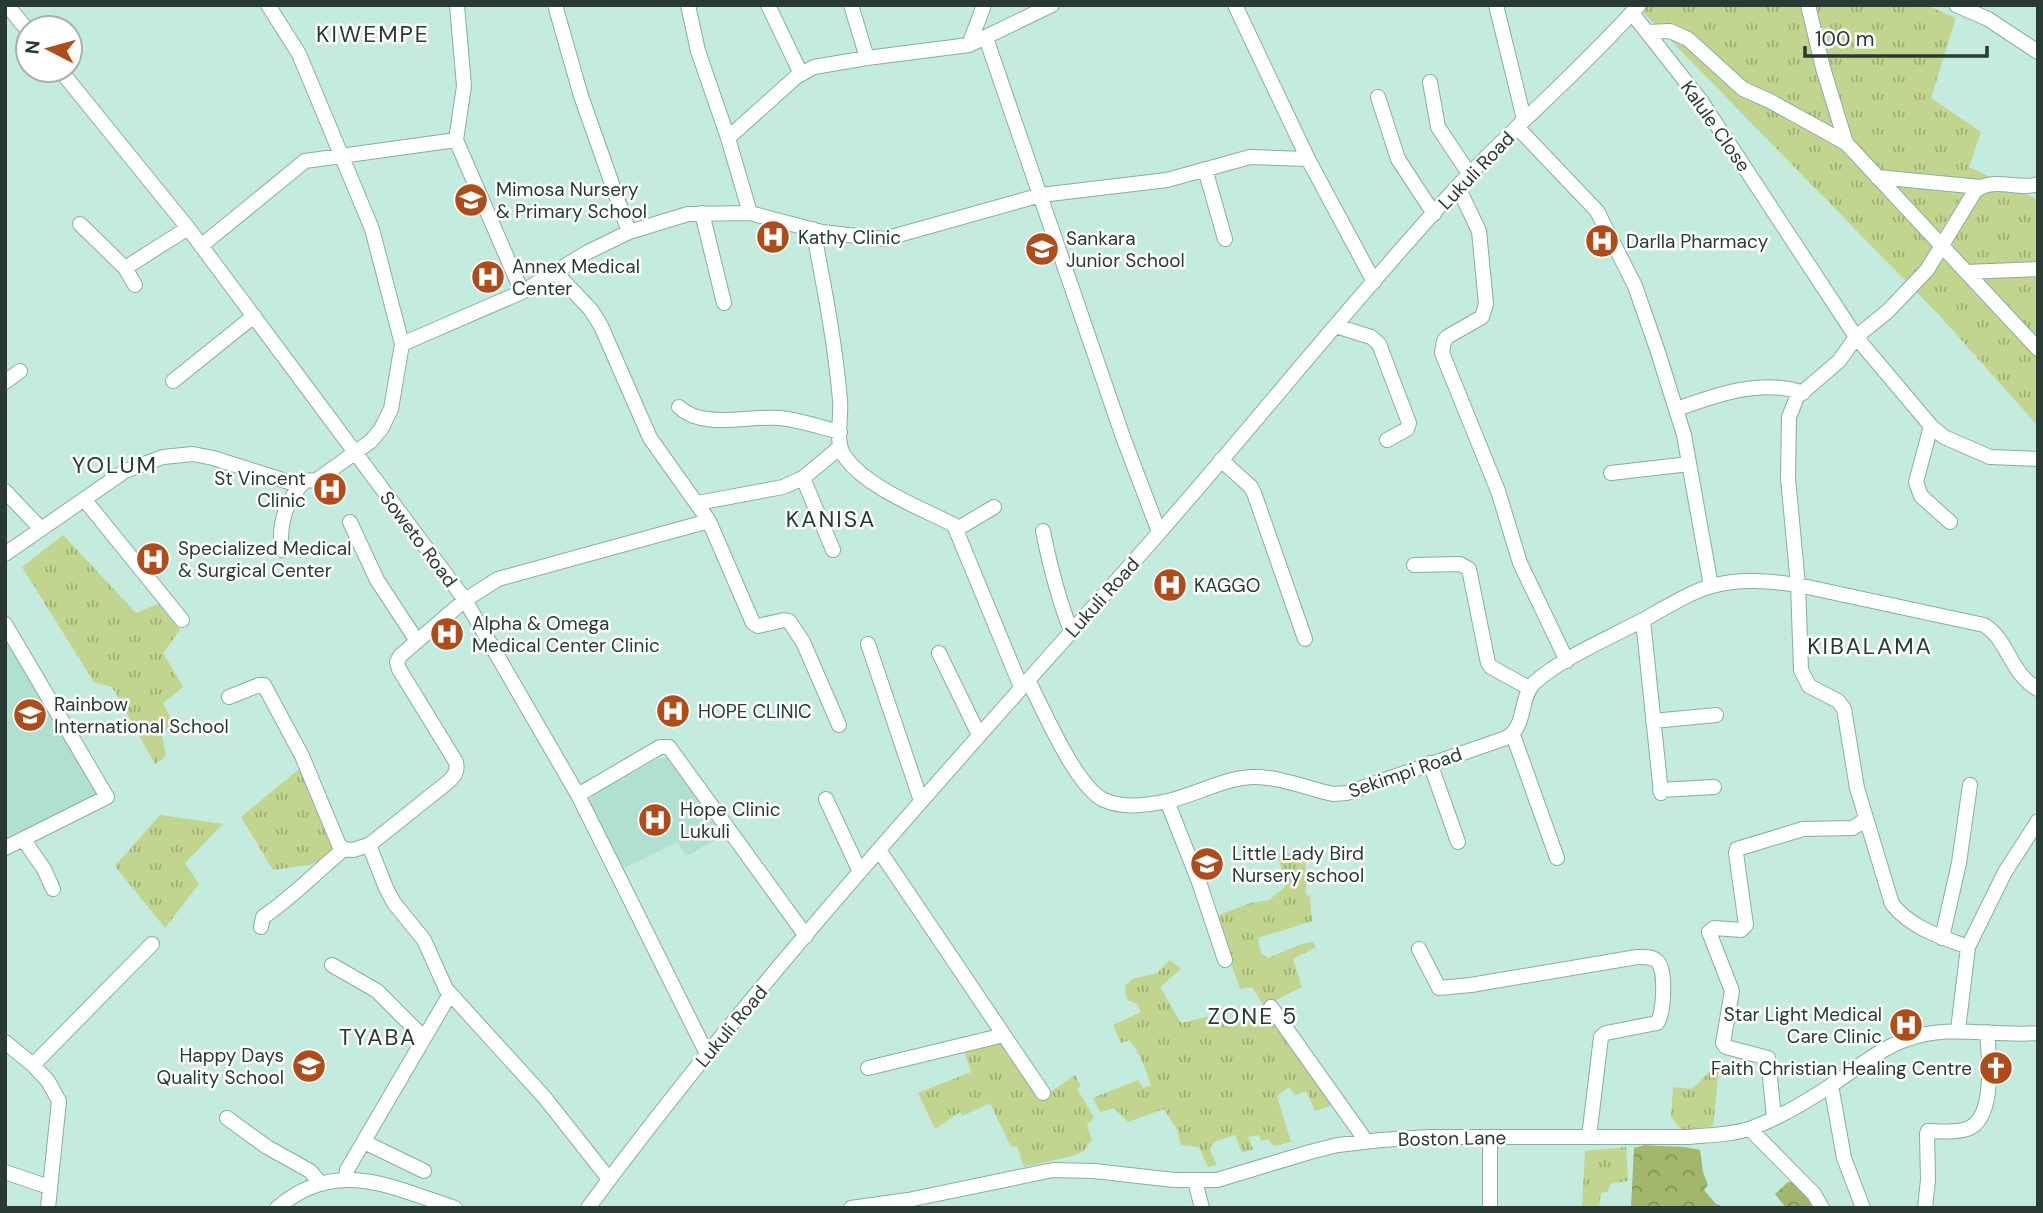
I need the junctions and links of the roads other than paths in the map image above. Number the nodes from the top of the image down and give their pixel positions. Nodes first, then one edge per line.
1 (268, 5) edge
2 (457, 5) edge
3 (555, 5) edge
4 (688, 5) edge
5 (768, 5) edge
6 (851, 5) edge
7 (984, 5) edge
8 (1052, 5) edge
9 (1235, 5) edge
10 (1496, 5) edge
11 (1808, 5) edge
12 (1956, 5) edge
13 (1635, 9) edge
14 (1647, 32) junction
15 (986, 38) junction
16 (969, 45) junction
17 (2038, 52) edge
18 (867, 58) junction
19 (800, 74) junction
20 (1430, 82) dead end
21 (71, 84) edge
22 (1378, 97) dead end
23 (1520, 123) junction
24 (728, 138) junction
25 (456, 140) junction
26 (1846, 143) junction
27 (342, 158) junction
28 (1308, 159) junction
29 (1205, 169) junction
30 (1470, 175) junction
31 (1877, 177) junction
32 (2038, 184) edge
33 (1458, 187) junction
34 (1980, 187) junction
35 (1041, 195) junction
36 (702, 213) junction
37 (750, 213) junction
38 (1434, 214) junction
39 (80, 223) dead end
40 (188, 228) junction
41 (813, 229) junction
42 (629, 232) junction
43 (1225, 239) dead end
44 (201, 246) junction
45 (1942, 247) junction
46 (125, 268) junction
47 (2038, 269) edge
48 (1966, 272) junction
49 (556, 273) junction
50 (1374, 282) junction
51 (135, 285) dead end
52 (522, 292) junction
53 (724, 303) dead end
54 (254, 316) junction
55 (1336, 327) junction
56 (1856, 337) junction
57 (402, 344) junction
58 (2038, 349) edge
59 (20, 371) dead end
60 (173, 381) dead end
61 (5, 382) edge
62 (1803, 393) junction
63 (679, 407) dead end
64 (1676, 409) junction
65 (1931, 426) junction
66 (840, 432) junction
67 (1387, 440) dead end
68 (839, 448) junction
69 (356, 453) junction
70 (2038, 459) edge
71 (1221, 460) junction
72 (1689, 464) junction
73 (1611, 473) dead end
74 (803, 478) junction
75 (304, 482) junction
76 (5, 491) edge
77 (83, 499) junction
78 (697, 503) junction
79 (994, 507) dead end
80 (709, 521) junction
81 (350, 522) dead end
82 (1950, 522) dead end
83 (41, 529) junction
84 (957, 529) junction
85 (1043, 531) dead end
86 (1159, 532) junction
87 (282, 550) dead end
88 (833, 550) dead end
89 (5, 554) edge
90 (1414, 565) dead end
91 (1798, 584) junction
92 (1711, 586) junction
93 (465, 600) junction
94 (182, 620) dead end
95 (1643, 620) junction
96 (5, 624) edge
97 (1071, 631) junction
98 (1305, 639) dead end
99 (417, 641) junction
100 (868, 644) dead end
101 (939, 653) dead end
102 (1567, 661) junction
103 (1025, 683) junction
104 (1529, 688) junction
105 (2038, 689) edge
106 (229, 697) dead end
107 (1716, 715) dead end
108 (1653, 721) junction
109 (839, 725) dead end
110 (1513, 734) junction
111 (979, 735) junction
112 (1430, 763) junction
113 (1970, 785) dead end
114 (1714, 787) dead end
115 (578, 795) junction
116 (826, 799) dead end
117 (921, 801) junction
118 (1167, 801) junction
119 (1866, 819) junction
120 (2038, 821) edge
121 (23, 839) junction
122 (1458, 842) dead end
123 (369, 845) junction
124 (5, 848) edge
125 (344, 849) junction
126 (879, 850) junction
127 (1556, 858) dead end
128 (860, 872) junction
129 (53, 889) dead end
130 (261, 927) dead end
131 (806, 936) junction
132 (1942, 938) junction
133 (152, 944) dead end
134 (1968, 947) junction
135 (1419, 949) dead end
136 (1225, 960) dead end
137 (332, 965) dead end
138 (450, 994) junction
139 (1270, 1007) dead end
140 (1958, 1030) junction
141 (1987, 1032) junction
142 (2038, 1033) edge
143 (1004, 1035) junction
144 (424, 1038) junction
145 (5, 1042) edge
146 (707, 1054) junction
147 (33, 1065) junction
148 (868, 1068) dead end
149 (1831, 1085) junction
150 (1043, 1093) dead end
151 (227, 1118) dead end
152 (1774, 1118) junction
153 (1750, 1129) junction
154 (1490, 1137) junction
155 (1589, 1137) junction
156 (364, 1142) junction
157 (1366, 1142) junction
158 (424, 1171) dead end
159 (5, 1172) edge
160 (346, 1178) junction
161 (609, 1179) junction
162 (1195, 1181) junction
163 (321, 1184) junction
164 (49, 1187) junction
165 (870, 1207) edge
166 (48, 1208) edge
167 (277, 1208) edge
168 (455, 1208) edge
169 (588, 1208) edge
170 (850, 1208) edge
171 (1202, 1208) edge
172 (1490, 1208) edge
173 (1822, 1208) edge
174 (1863, 1208) edge
175 (1925, 1208) edge

1 - 27 street
2 - 25 street
3 - 42 street
4 - 24 street
5 - 19 street
6 - 18 street
7 - 16 street
8 - 15 street
9 - 28 street
10 - 23 street
11 - 26 street
12 - 17 street
13 - 14 street, Kalule Close
13 - 23 street, Lukuli Road
14 - 26 street
14 - 56 street, Kalule Close
15 - 16 street
15 - 35 street
16 - 18 street
18 - 19 street
19 - 24 street
20 - 30 street
21 - 40 street, Soweto Road
22 - 38 street
23 - 30 street, Lukuli Road
23 - 64 street
24 - 37 street
25 - 27 street
25 - 52 street
26 - 31 street
27 - 44 street
27 - 57 street
28 - 29 street
28 - 50 street
29 - 35 street
29 - 43 street
30 - 33 street, Lukuli Road
31 - 34 street
31 - 45 street
32 - 34 street
33 - 38 street, Lukuli Road
33 - 102 street
34 - 45 street
35 - 41 street
35 - 86 street
36 - 37 street
36 - 42 street
36 - 53 street
37 - 41 street
38 - 50 street, Lukuli Road
39 - 46 street
40 - 44 street, Soweto Road
40 - 46 street
41 - 66 street
42 - 49 street
44 - 54 street, Soweto Road
45 - 48 street
45 - 56 street
46 - 51 street
47 - 48 street
48 - 58 street
49 - 52 street
49 - 78 street
50 - 55 street, Lukuli Road
52 - 57 street
54 - 60 street
54 - 69 street, Soweto Road
55 - 67 street
55 - 71 street, Lukuli Road
56 - 62 street
56 - 65 street, Kalule Close
57 - 69 street
59 - 61 street
62 - 64 street
62 - 91 street
63 - 66 street
64 - 72 street
65 - 70 street, Kalule Close
65 - 82 street
66 - 68 street
68 - 74 street
68 - 84 street
69 - 75 street
69 - 93 street, Soweto Road
71 - 86 street, Lukuli Road
71 - 98 street
72 - 73 street
72 - 92 street
74 - 78 street
74 - 88 street
75 - 77 street
75 - 87 street
76 - 83 street
77 - 83 street
77 - 94 street
78 - 80 street
79 - 84 street
80 - 93 street
80 - 109 street
81 - 99 street
83 - 89 street
84 - 103 street, Sekimpi Road
85 - 97 street
86 - 97 street, Lukuli Road
90 - 104 street
91 - 92 street
91 - 105 street
91 - 119 street
92 - 95 street
93 - 99 street
93 - 115 street, Soweto Road
95 - 102 street
95 - 108 street
96 - 121 street
97 - 103 street, Lukuli Road
99 - 123 street
100 - 117 street
101 - 111 street
102 - 104 street
103 - 111 street, Lukuli Road
103 - 118 street, Sekimpi Road
104 - 110 street
106 - 125 street
107 - 108 street
108 - 114 street
110 - 112 street, Sekimpi Road
110 - 127 street
111 - 117 street, Lukuli Road
112 - 118 street, Sekimpi Road
112 - 122 street
113 - 132 street
115 - 131 street
115 - 146 street, Soweto Road
116 - 128 street
117 - 126 street, Lukuli Road
118 - 136 street
119 - 132 street
119 - 152 street
120 - 134 street
121 - 124 street
121 - 129 street
123 - 125 street
123 - 138 street
125 - 130 street
126 - 128 street, Lukuli Road
126 - 143 street
128 - 131 street, Lukuli Road
131 - 146 street, Lukuli Road
132 - 134 street
133 - 147 street
134 - 140 street
135 - 155 street
137 - 144 street
138 - 144 street
138 - 161 street
139 - 157 street
140 - 141 street, Boston Lane
140 - 149 street, Boston Lane
141 - 142 street, Boston Lane
141 - 175 street
143 - 148 street
143 - 150 street
144 - 156 street
145 - 147 street
146 - 161 street, Lukuli Road
147 - 164 street
149 - 152 street, Boston Lane
149 - 174 street
151 - 163 street
152 - 153 street, Boston Lane
153 - 155 street, Boston Lane
153 - 173 street
154 - 155 street, Boston Lane
154 - 157 street, Boston Lane
154 - 172 street
156 - 158 street
156 - 160 street
157 - 162 street, Boston Lane
159 - 164 street
160 - 163 street
160 - 168 street
161 - 169 street, Lukuli Road
162 - 165 street, Boston Lane
162 - 171 street
163 - 167 street
164 - 166 street
165 - 170 street, Boston Lane

